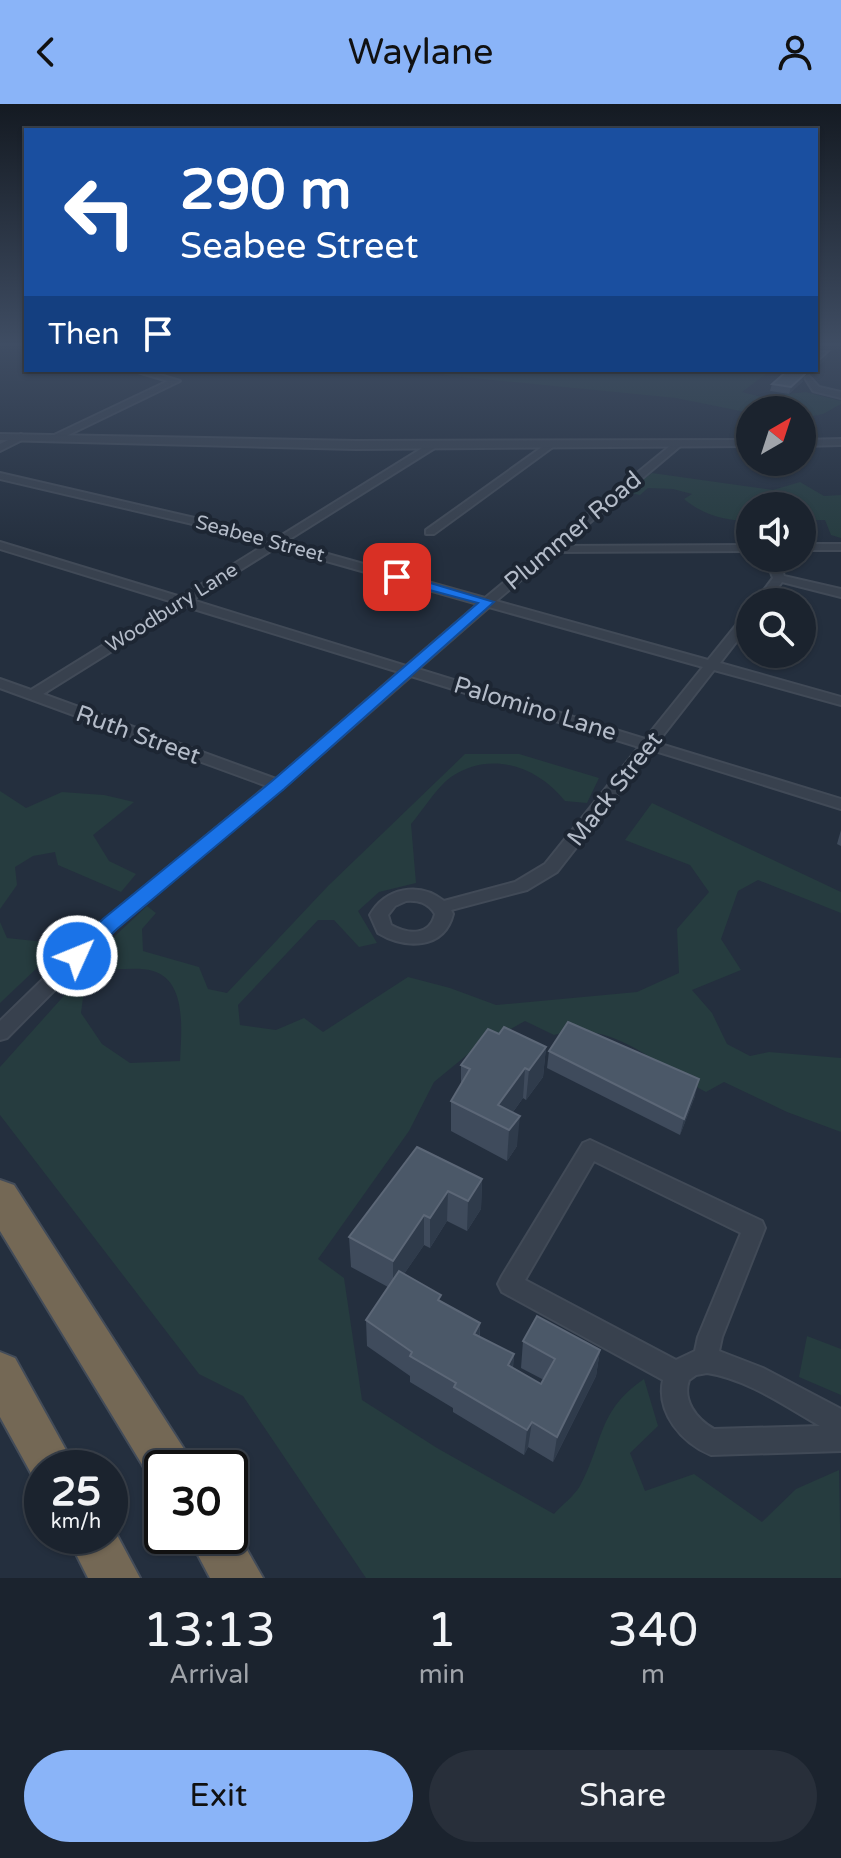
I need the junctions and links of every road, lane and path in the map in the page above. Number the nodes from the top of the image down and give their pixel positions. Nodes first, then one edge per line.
1 (111, 412) edge
2 (0, 437) edge
3 (21, 437) junction
4 (55, 438) junction
5 (841, 442) edge
6 (679, 443) junction
7 (736, 443) edge
8 (816, 443) edge
9 (435, 444) junction
10 (552, 444) junction
11 (0, 448) edge
12 (0, 476) edge
13 (430, 532) dead end
14 (276, 543) junction
15 (0, 545) edge
16 (816, 547) edge
17 (841, 547) edge
18 (736, 548) edge
19 (552, 549) junction
20 (777, 572) edge
21 (779, 578) junction
22 (772, 588) edge
23 (841, 593) edge
24 (184, 601) junction
25 (487, 602) junction
26 (736, 634) edge
27 (712, 665) junction
28 (409, 670) junction
29 (0, 683) edge
30 (32, 695) junction
31 (841, 701) edge
32 (649, 745) junction
33 (278, 785) junction
34 (841, 804) edge
35 (441, 907) dead end
36 (0, 1033) edge
37 (0, 1197) edge
38 (705, 1361) junction
39 (0, 1373) edge
40 (679, 1375) junction
41 (841, 1423) edge
42 (841, 1438) edge
43 (43, 1450) edge
44 (159, 1450) edge
45 (101, 1554) edge
46 (223, 1554) edge
47 (115, 1578) edge
48 (238, 1578) edge

1 - 4 street
2 - 3 street
3 - 4 street
3 - 11 street
4 - 9 street
5 - 8 street
6 - 7 street
6 - 10 street
6 - 19 street, Plummer Road
9 - 10 street
9 - 14 street, Woodbury Lane
10 - 13 street
12 - 14 street, Seabee Street
14 - 24 street, Woodbury Lane
14 - 25 street, Seabee Street
15 - 24 street, Palomino Lane
16 - 17 street
18 - 19 street
19 - 25 street, Plummer Road
20 - 21 street
21 - 22 street
21 - 23 street
24 - 28 street, Palomino Lane
24 - 30 street, Woodbury Lane
25 - 27 street, Seabee Street
25 - 28 street, Plummer Road
26 - 27 street, Mack Street
27 - 31 street, Seabee Street
27 - 32 street, Mack Street
28 - 32 street, Palomino Lane
28 - 33 street, Plummer Road
29 - 30 street, Ruth Street
30 - 33 street, Ruth Street
32 - 34 street, Palomino Lane
32 - 35 street, Mack Street
33 - 36 street, Plummer Road
37 - 44 highway
38 - 40 street
38 - 40 street
38 - 41 street
39 - 43 highway
40 - 42 street
45 - 47 highway
46 - 48 highway

